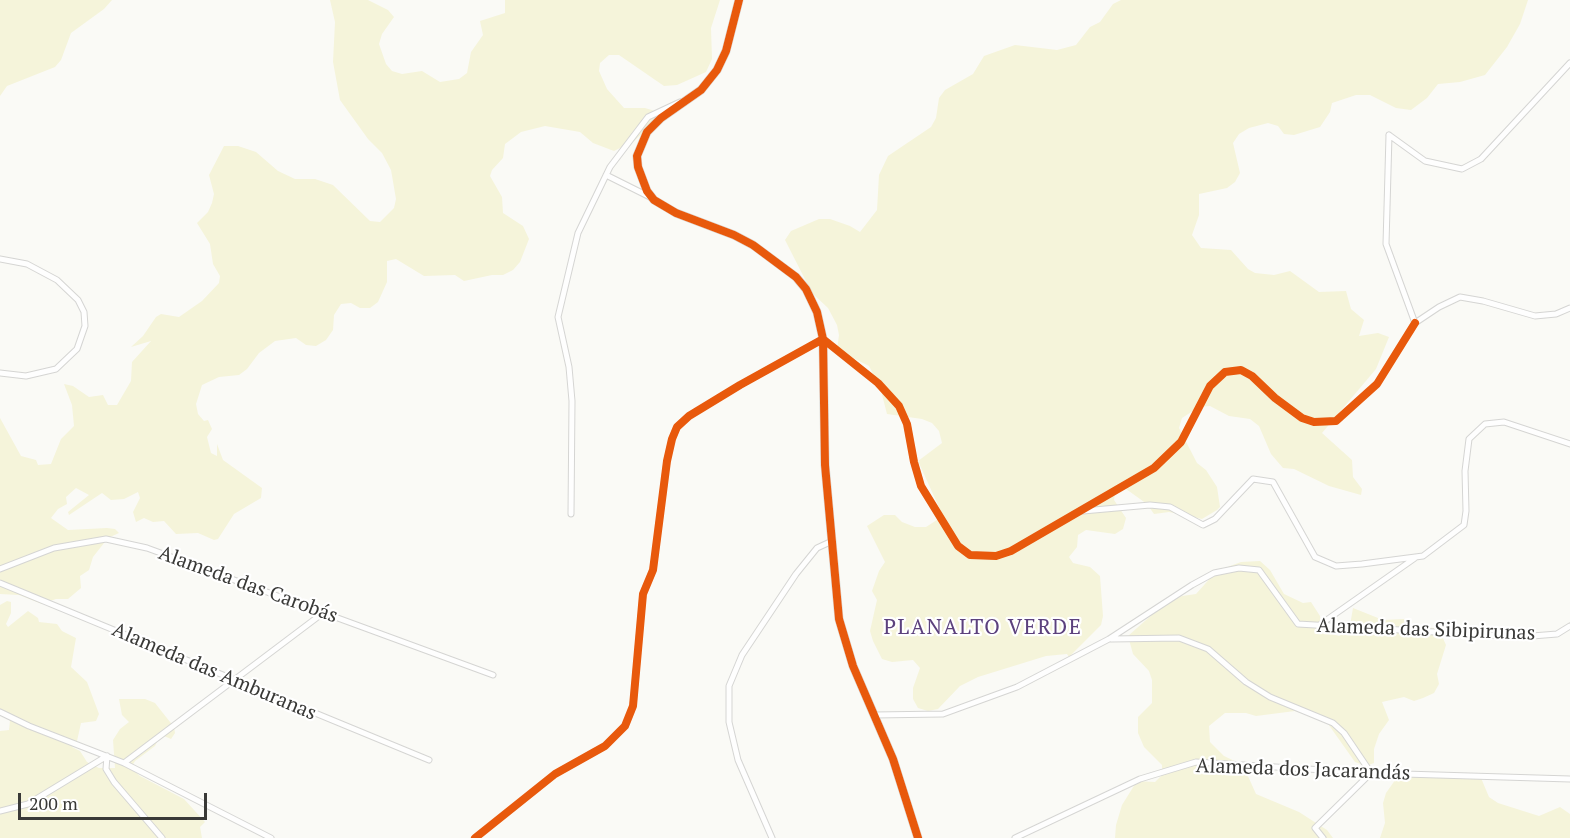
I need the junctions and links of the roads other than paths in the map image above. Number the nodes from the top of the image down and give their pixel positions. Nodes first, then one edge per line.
1 (740, 0) edge
2 (1570, 63) edge
3 (688, 99) junction
4 (606, 175) junction
5 (654, 200) junction
6 (0, 259) edge
7 (1570, 308) edge
8 (1415, 323) junction
9 (823, 339) junction
10 (0, 373) edge
11 (1570, 444) edge
12 (1078, 512) junction
13 (571, 514) dead end
14 (830, 542) junction
15 (1417, 557) junction
16 (0, 569) edge
17 (0, 583) edge
18 (323, 613) junction
19 (1318, 626) junction
20 (1570, 626) edge
21 (1109, 639) junction
22 (493, 675) dead end
23 (235, 680) junction
24 (0, 712) edge
25 (874, 715) junction
26 (107, 756) junction
27 (429, 760) dead end
28 (124, 763) junction
29 (1371, 773) junction
30 (1570, 779) edge
31 (0, 811) edge
32 (162, 838) edge
33 (271, 838) edge
34 (475, 838) edge
35 (772, 838) edge
36 (918, 838) edge
37 (1016, 838) edge
38 (1323, 838) edge

1 - 3 street
2 - 8 street
3 - 4 street
3 - 5 street
4 - 5 street
4 - 13 street
5 - 9 street
6 - 10 street
7 - 8 street
8 - 12 street
9 - 12 street
9 - 14 street
9 - 34 street
11 - 15 street
12 - 15 street
14 - 25 street
14 - 35 street
15 - 19 street
16 - 18 street, Alameda das Carobás
17 - 23 street, Alameda das Amburanas
18 - 22 street, Alameda das Carobás
18 - 23 street
19 - 20 street, Alameda das Sibipirunas
19 - 21 street, Alameda das Sibipirunas
21 - 25 street, Alameda das Sibipirunas
21 - 29 street
23 - 27 street, Alameda das Amburanas
23 - 28 street
24 - 26 street
25 - 36 street
26 - 28 street
26 - 31 street
26 - 32 street
28 - 33 street
29 - 30 street, Alameda dos Jacarandás
29 - 37 street, Alameda dos Jacarandás
29 - 38 street

